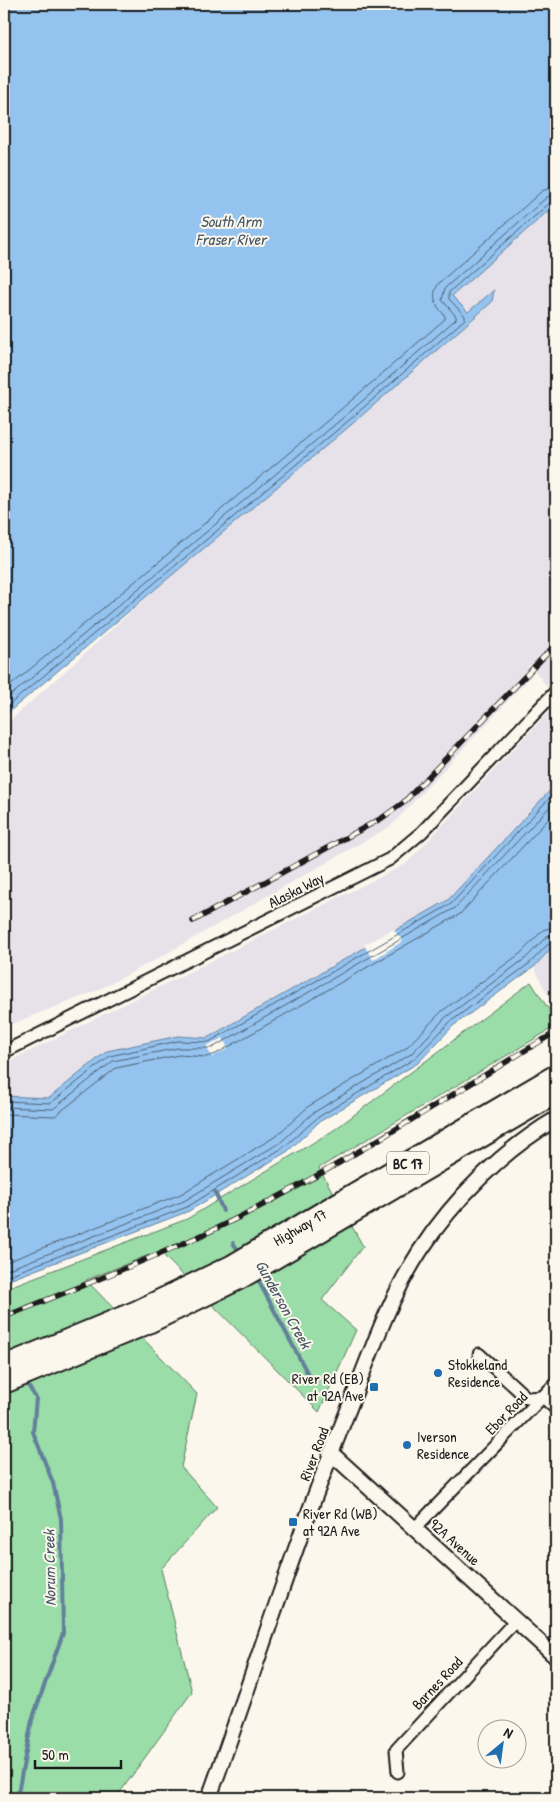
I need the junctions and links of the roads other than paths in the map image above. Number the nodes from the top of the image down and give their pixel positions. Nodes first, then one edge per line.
1 (556, 691) edge
2 (4, 1052) edge
3 (556, 1075) edge
4 (556, 1093) edge
5 (556, 1119) edge
6 (264, 1256) junction
7 (60, 1351) junction
8 (478, 1354) dead end
9 (4, 1366) edge
10 (4, 1383) edge
11 (556, 1383) edge
12 (543, 1397) junction
13 (556, 1409) edge
14 (331, 1453) junction
15 (415, 1528) junction
16 (516, 1620) junction
17 (556, 1657) edge
18 (398, 1772) dead end
19 (209, 1798) edge

1 - 2 street, Alaska Way
3 - 6 highway, Highway 17 / BC 17
4 - 6 highway, Highway 17 / BC 17
5 - 14 street, River Road
6 - 7 highway, Highway 17 / BC 17
7 - 9 highway, Highway 17 / BC 17
7 - 10 highway, Highway 17 / BC 17
8 - 12 street
11 - 12 street, Ebor Road
12 - 13 street
12 - 15 street, Ebor Road
14 - 15 street, 92A Avenue
14 - 19 street, River Road
15 - 16 street, 92A Avenue
16 - 17 street, 92A Avenue
16 - 18 street, Barnes Road

